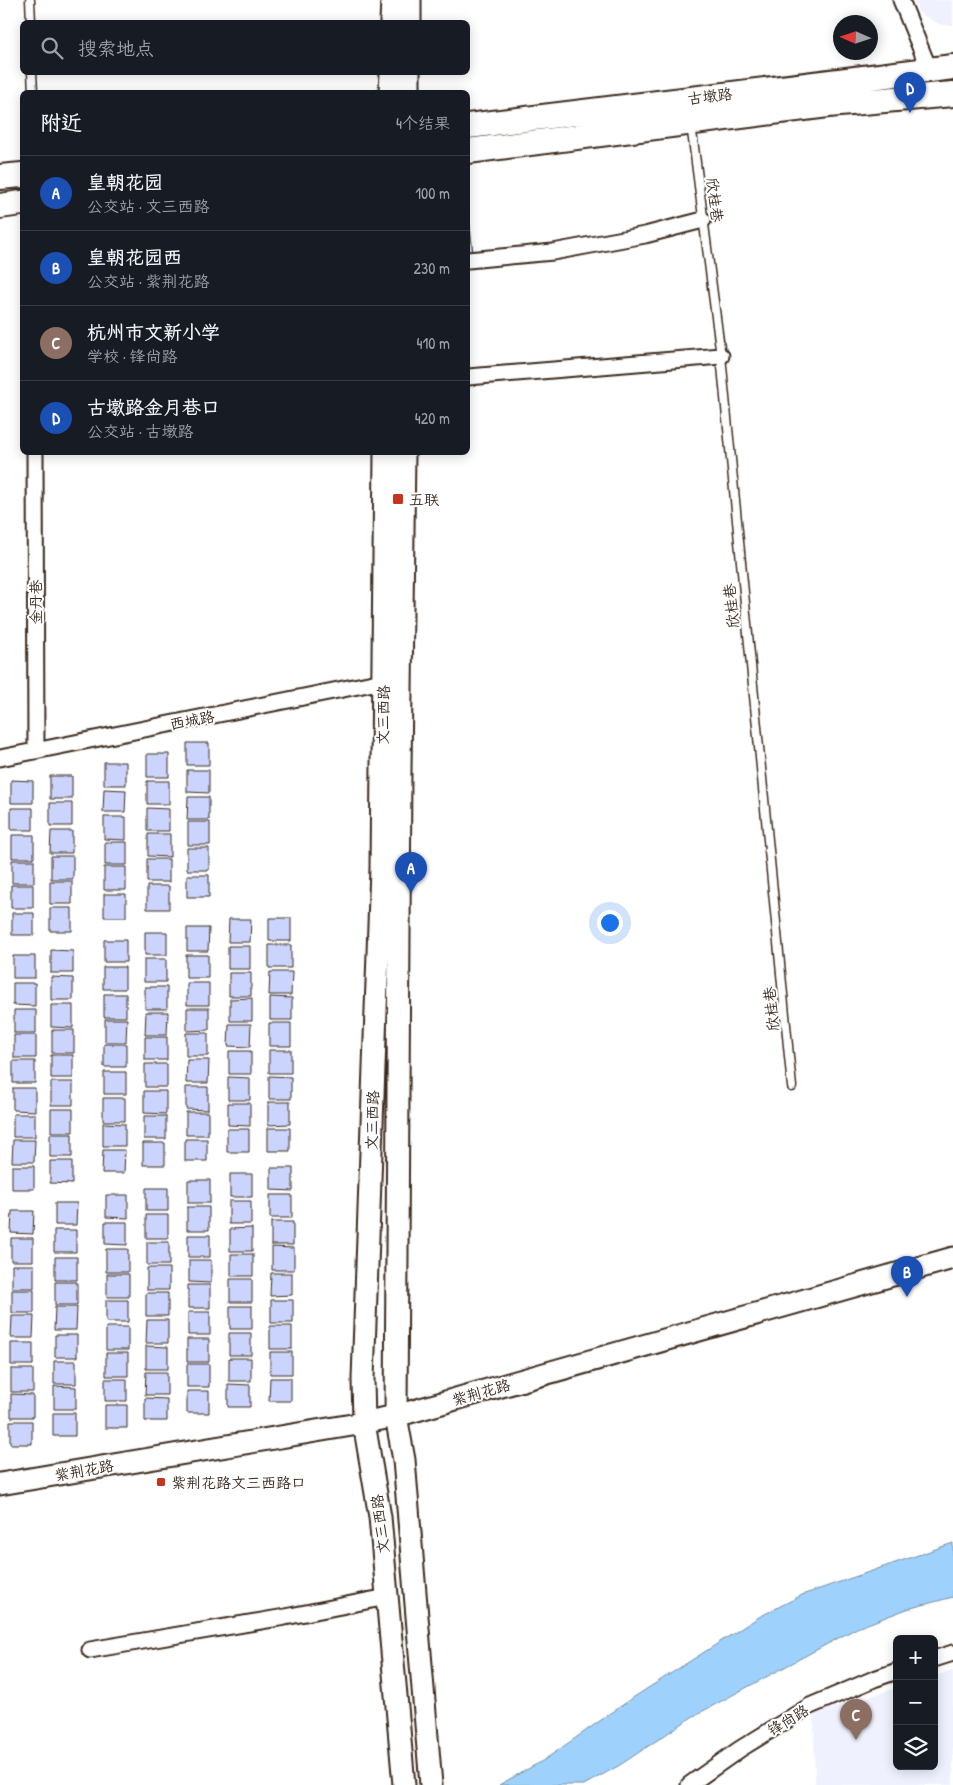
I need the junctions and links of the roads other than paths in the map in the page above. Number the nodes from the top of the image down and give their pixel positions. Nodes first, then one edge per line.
1 (30, 0) edge
2 (392, 0) edge
3 (410, 0) edge
4 (901, 0) edge
5 (31, 20) edge
6 (391, 20) edge
7 (410, 20) edge
8 (945, 71) edge
9 (32, 75) edge
10 (391, 75) edge
11 (409, 75) edge
12 (33, 90) edge
13 (390, 90) edge
14 (409, 90) edge
15 (953, 94) edge
16 (691, 122) junction
17 (470, 126) edge
18 (470, 150) edge
19 (20, 175) edge
20 (0, 177) edge
21 (20, 203) edge
22 (0, 206) edge
23 (703, 220) junction
24 (470, 260) edge
25 (721, 356) junction
26 (470, 377) edge
27 (35, 455) edge
28 (385, 455) edge
29 (404, 455) edge
30 (383, 681) junction
31 (36, 751) junction
32 (0, 758) edge
33 (792, 1087) dead end
34 (953, 1258) edge
35 (396, 1416) junction
36 (364, 1423) junction
37 (0, 1484) edge
38 (387, 1597) junction
39 (90, 1650) dead end
40 (953, 1653) edge
41 (938, 1658) edge
42 (893, 1672) edge
43 (404, 1785) edge
44 (431, 1785) edge
45 (689, 1785) edge

1 - 5 lane
2 - 6 main road
3 - 7 main road
4 - 8 street
8 - 17 main road, 古墩路
9 - 12 lane
10 - 13 main road
11 - 14 main road
15 - 16 main road, 古墩路
16 - 18 main road, 古墩路
16 - 23 lane, 欣桂巷
19 - 20 main road
21 - 22 main road
23 - 24 street
23 - 25 lane, 欣桂巷
25 - 26 street
25 - 33 lane, 欣桂巷
27 - 31 street, 金丹巷
28 - 30 main road, 文三西路
29 - 35 main road, 文三西路
30 - 31 street, 西城路
30 - 36 main road, 文三西路
31 - 32 street, 西城路
34 - 35 main road, 紫荆花路
35 - 36 main road, 紫荆花路
35 - 44 main road, 文三西路
36 - 37 main road, 紫荆花路
36 - 38 main road, 文三西路
38 - 39 street
38 - 43 main road, 文三西路
40 - 41 street
42 - 45 street, 锋尚路

